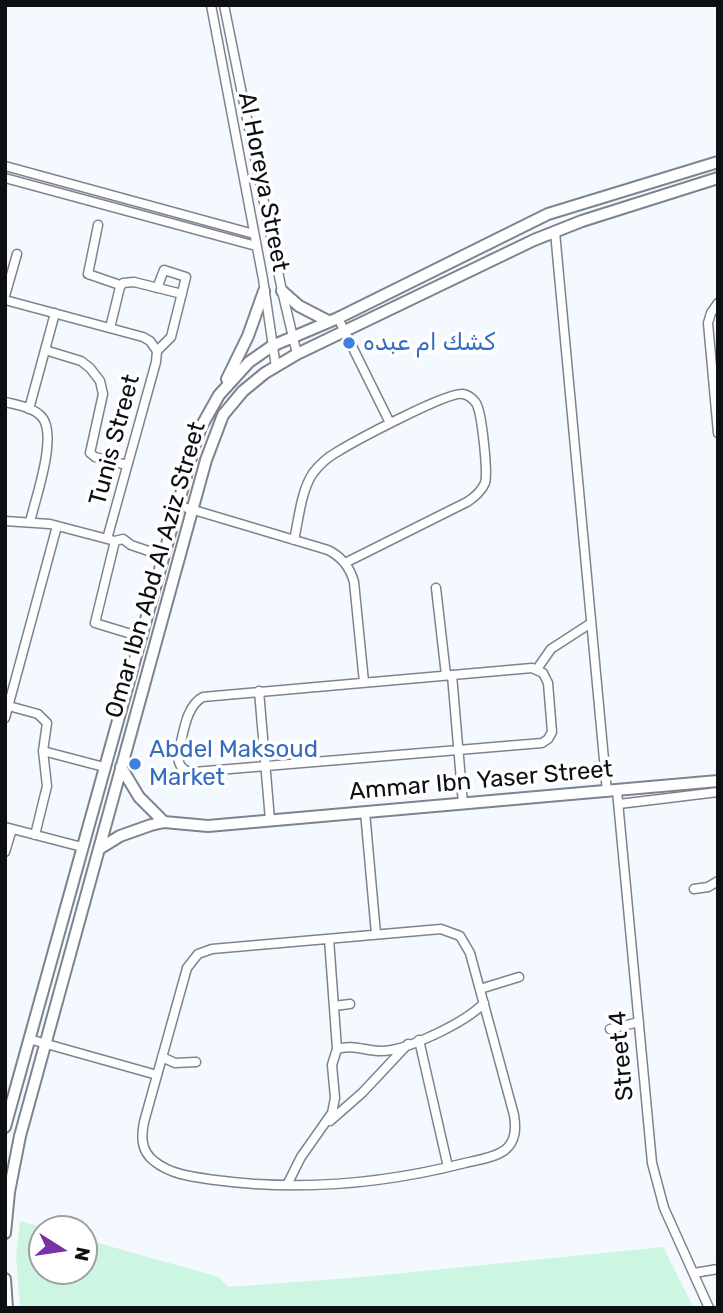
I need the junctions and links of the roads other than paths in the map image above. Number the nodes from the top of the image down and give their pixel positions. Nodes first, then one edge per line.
1 (211, 5) edge
2 (224, 5) edge
3 (718, 162) edge
4 (5, 166) edge
5 (5, 178) edge
6 (718, 178) edge
7 (140, 203) junction
8 (165, 210) junction
9 (137, 214) junction
10 (162, 220) junction
11 (98, 225) dead end
12 (555, 232) junction
13 (254, 234) junction
14 (257, 246) junction
15 (17, 254) dead end
16 (120, 285) junction
17 (158, 288) junction
18 (264, 291) junction
19 (282, 291) junction
20 (182, 294) junction
21 (5, 298) edge
22 (718, 303) edge
23 (55, 313) junction
24 (333, 320) junction
25 (110, 328) junction
26 (345, 332) junction
27 (293, 335) junction
28 (272, 346) junction
29 (45, 350) junction
30 (157, 351) junction
31 (297, 354) junction
32 (276, 367) junction
33 (219, 395) junction
34 (5, 402) edge
35 (29, 409) junction
36 (390, 423) junction
37 (718, 433) edge
38 (127, 465) junction
39 (177, 505) junction
40 (192, 509) junction
41 (5, 521) edge
42 (30, 522) junction
43 (57, 526) junction
44 (113, 540) junction
45 (294, 540) junction
46 (163, 556) junction
47 (345, 563) junction
48 (436, 588) dead end
49 (591, 623) junction
50 (141, 637) junction
51 (537, 669) junction
52 (449, 675) junction
53 (364, 682) junction
54 (259, 691) junction
55 (7, 706) edge
56 (5, 718) edge
57 (458, 750) junction
58 (43, 751) junction
59 (265, 766) junction
60 (104, 767) junction
61 (121, 767) junction
62 (718, 781) edge
63 (612, 791) junction
64 (718, 792) edge
65 (463, 804) junction
66 (619, 804) junction
67 (365, 812) junction
68 (270, 820) junction
69 (164, 822) junction
70 (8, 828) edge
71 (35, 835) junction
72 (82, 847) junction
73 (99, 849) junction
74 (5, 852) edge
75 (718, 881) edge
76 (694, 889) dead end
77 (376, 934) junction
78 (329, 939) junction
79 (519, 977) dead end
80 (480, 989) junction
81 (484, 1003) junction
82 (350, 1004) dead end
83 (334, 1006) junction
84 (639, 1022) junction
85 (610, 1029) dead end
86 (29, 1039) junction
87 (419, 1040) junction
88 (409, 1043) junction
89 (46, 1044) junction
90 (337, 1049) junction
91 (162, 1057) junction
92 (195, 1062) dead end
93 (157, 1075) junction
94 (327, 1123) junction
95 (5, 1127) edge
96 (448, 1167) junction
97 (287, 1185) junction
98 (5, 1233) edge
99 (718, 1269) edge
100 (694, 1273) junction
101 (5, 1279) edge
102 (7, 1308) edge
103 (709, 1308) edge

1 - 13 street, Al Horeya Street
2 - 19 street, Al Horeya Street
3 - 24 street, Omar Ibn Abd Al Aziz Street
4 - 7 street
5 - 9 street
6 - 12 street, Omar Ibn Abd Al Aziz Street
7 - 8 street
7 - 9 street
8 - 10 street
8 - 13 street
9 - 10 street
10 - 14 street
11 - 16 street
12 - 26 street, Omar Ibn Abd Al Aziz Street
12 - 49 street, Street 4
13 - 14 street, Al Horeya Street
14 - 18 street, Al Horeya Street
15 - 21 street
16 - 17 street
16 - 25 street
17 - 20 street
17 - 20 street
18 - 28 street, Al Horeya Street
18 - 33 street
19 - 24 street
19 - 27 street, Al Horeya Street
20 - 30 street, Tunis Street
21 - 23 street
22 - 37 street
23 - 25 street
23 - 29 street
24 - 26 street
24 - 27 street, Omar Ibn Abd Al Aziz Street
25 - 30 street
26 - 31 street, Omar Ibn Abd Al Aziz Street
26 - 36 street
27 - 28 street, Omar Ibn Abd Al Aziz Street
27 - 31 street, Al Horeya Street
28 - 32 street, Al Horeya Street
28 - 33 street, Omar Ibn Abd Al Aziz Street
29 - 35 street
29 - 38 street
30 - 38 street, Tunis Street
31 - 32 street, Omar Ibn Abd Al Aziz Street
32 - 40 street, Omar Ibn Abd Al Aziz Street
33 - 39 street, Omar Ibn Abd Al Aziz Street
34 - 35 street
35 - 42 street
36 - 45 street
36 - 47 street
38 - 44 street, Tunis Street
39 - 40 street
39 - 46 street, Omar Ibn Abd Al Aziz Street
40 - 45 street
40 - 61 street, Omar Ibn Abd Al Aziz Street
41 - 42 street
42 - 43 street
43 - 44 street
43 - 55 street
44 - 46 street
44 - 50 street, Tunis Street
45 - 47 street
46 - 50 street, Omar Ibn Abd Al Aziz Street
47 - 53 street
48 - 52 street
49 - 51 street
49 - 63 street, Street 4
50 - 60 street, Omar Ibn Abd Al Aziz Street
51 - 52 street
51 - 57 street
52 - 53 street
52 - 57 street
53 - 54 street
54 - 59 street
54 - 59 street
55 - 56 street
55 - 58 street
57 - 59 street
57 - 65 street
58 - 60 street
58 - 71 street
59 - 68 street
60 - 72 street, Omar Ibn Abd Al Aziz Street
61 - 69 street
61 - 73 street, Omar Ibn Abd Al Aziz Street
62 - 63 street, Ammar Ibn Yaser Street
63 - 65 street, Ammar Ibn Yaser Street
63 - 66 street, Street 4
64 - 66 street
65 - 67 street, Ammar Ibn Yaser Street
66 - 84 street, Street 4
67 - 68 street, Ammar Ibn Yaser Street
67 - 77 street
68 - 69 street, Ammar Ibn Yaser Street
69 - 73 street, Ammar Ibn Yaser Street
70 - 71 street
70 - 74 street
71 - 72 street
72 - 86 street, Omar Ibn Abd Al Aziz Street
73 - 89 street, Omar Ibn Abd Al Aziz Street
75 - 76 street
77 - 78 street
77 - 80 street
78 - 83 street
78 - 91 street
79 - 80 street
80 - 81 street
81 - 87 street
81 - 96 street
82 - 83 street
83 - 90 street
84 - 85 street
84 - 100 street, Street 4
86 - 89 street
86 - 95 street, Omar Ibn Abd Al Aziz Street
87 - 88 street
87 - 96 street
88 - 90 street
88 - 94 street
89 - 93 street
89 - 98 street, Omar Ibn Abd Al Aziz Street
90 - 94 street
91 - 92 street
91 - 93 street
93 - 97 street
94 - 97 street
96 - 97 street
99 - 100 street
100 - 103 street, Street 4
101 - 102 street

